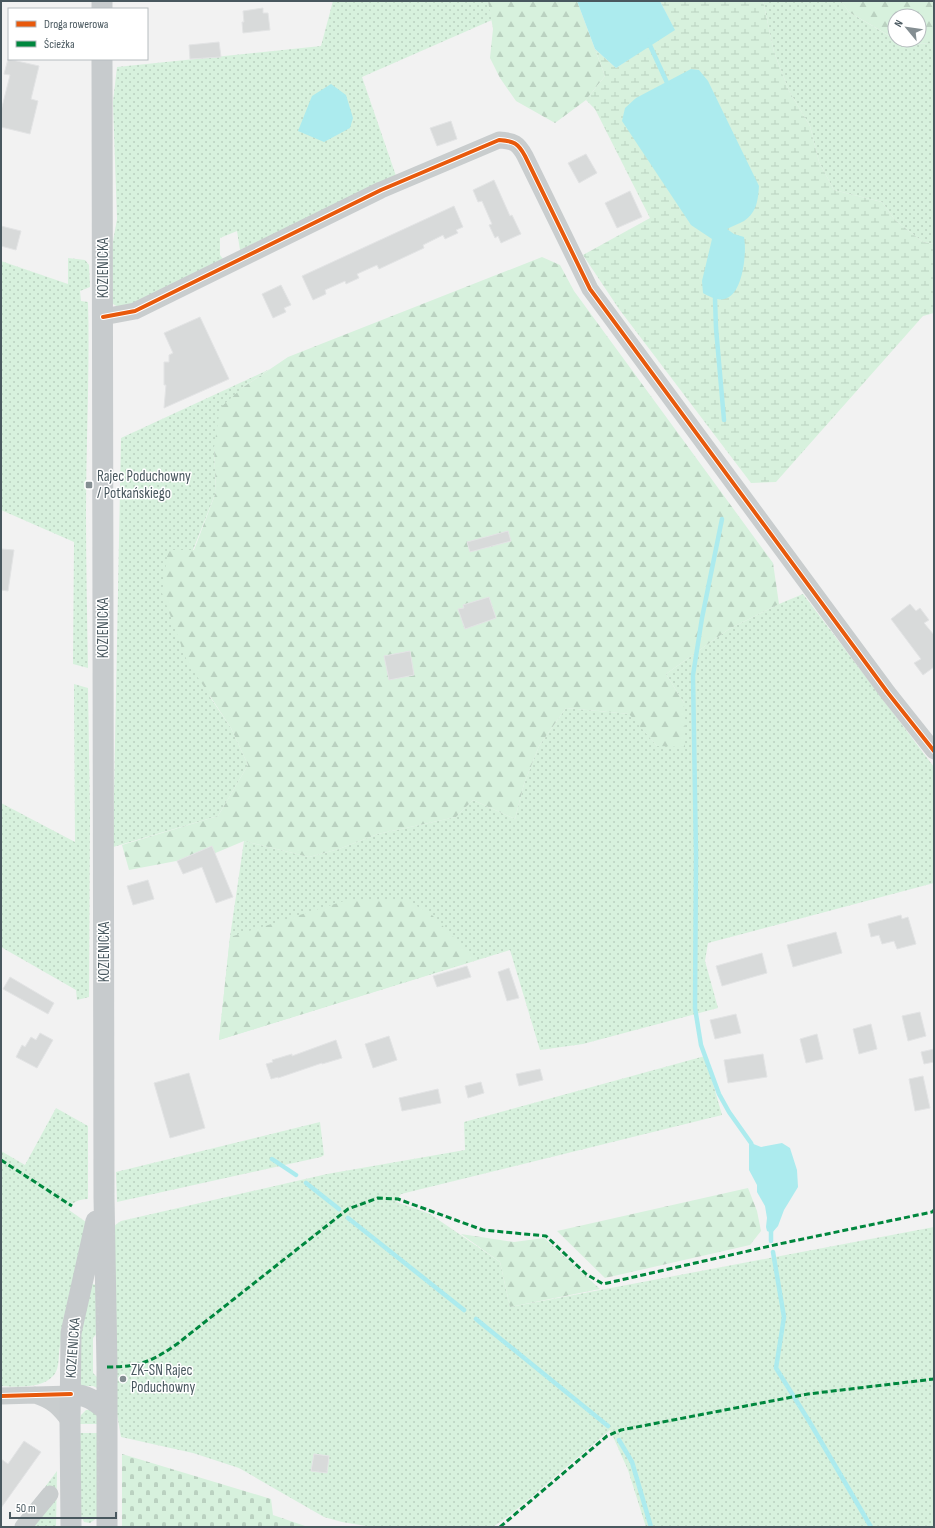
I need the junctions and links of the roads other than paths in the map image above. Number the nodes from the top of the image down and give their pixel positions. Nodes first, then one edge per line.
1 (102, 60) edge
2 (103, 317) junction
3 (934, 751) edge
4 (104, 1197) junction
5 (71, 1394) junction
6 (33, 1395) junction
7 (1, 1396) edge
8 (99, 1404) junction
9 (70, 1422) junction
10 (50, 1494) dead end
11 (72, 1525) edge
12 (105, 1525) edge
13 (23, 1527) edge

1 - 2 main road, KOZIENICKA
2 - 3 street
2 - 4 main road, KOZIENICKA
4 - 5 main road, KOZIENICKA
4 - 8 main road, KOZIENICKA
5 - 6 street
5 - 8 main road
5 - 9 main road, KOZIENICKA
6 - 7 street
6 - 9 street
8 - 9 main road
8 - 12 main road, KOZIENICKA
9 - 11 main road, KOZIENICKA
10 - 13 street

